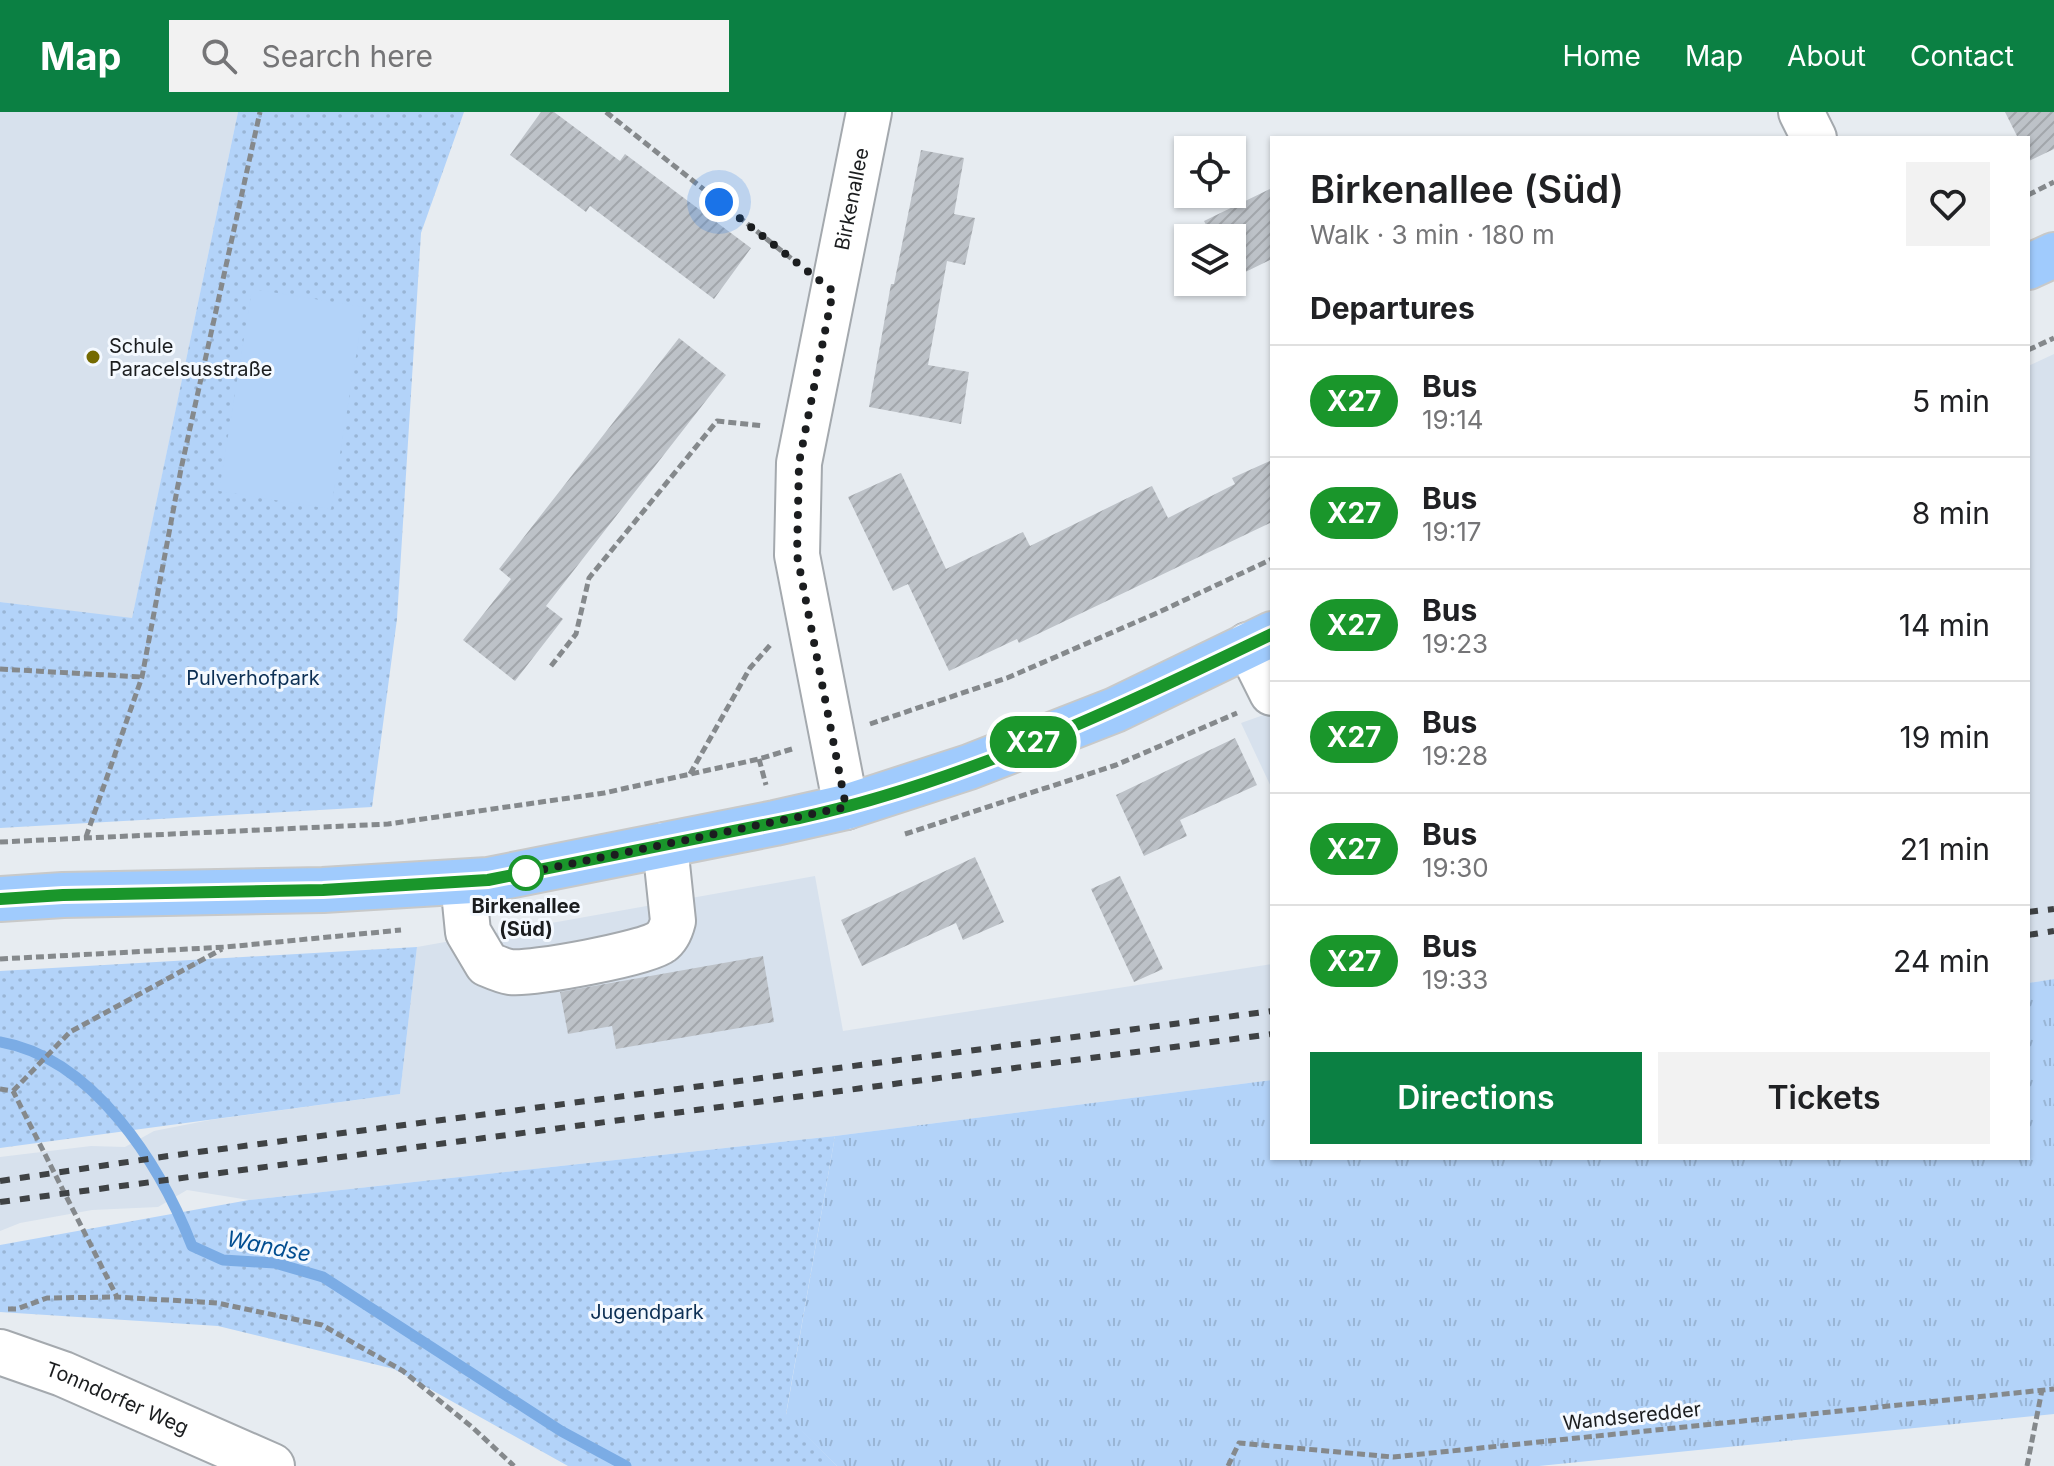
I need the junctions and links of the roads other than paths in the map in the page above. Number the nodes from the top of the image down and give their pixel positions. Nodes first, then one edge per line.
1 (869, 112) edge
2 (1801, 112) edge
3 (1813, 136) edge
4 (2054, 255) edge
5 (2030, 266) edge
6 (1260, 639) edge
7 (1270, 684) edge
8 (846, 807) junction
9 (665, 845) junction
10 (463, 882) junction
11 (0, 899) edge
12 (0, 1352) edge
13 (238, 1458) edge
14 (272, 1466) edge

1 - 8 street, Birkenallee
2 - 3 street
4 - 5 main road
6 - 7 street
6 - 8 main road
8 - 9 main road
9 - 10 main road
9 - 10 street
10 - 11 main road
12 - 13 street, Tonndorfer Weg
13 - 14 street, Tonndorfer Weg

